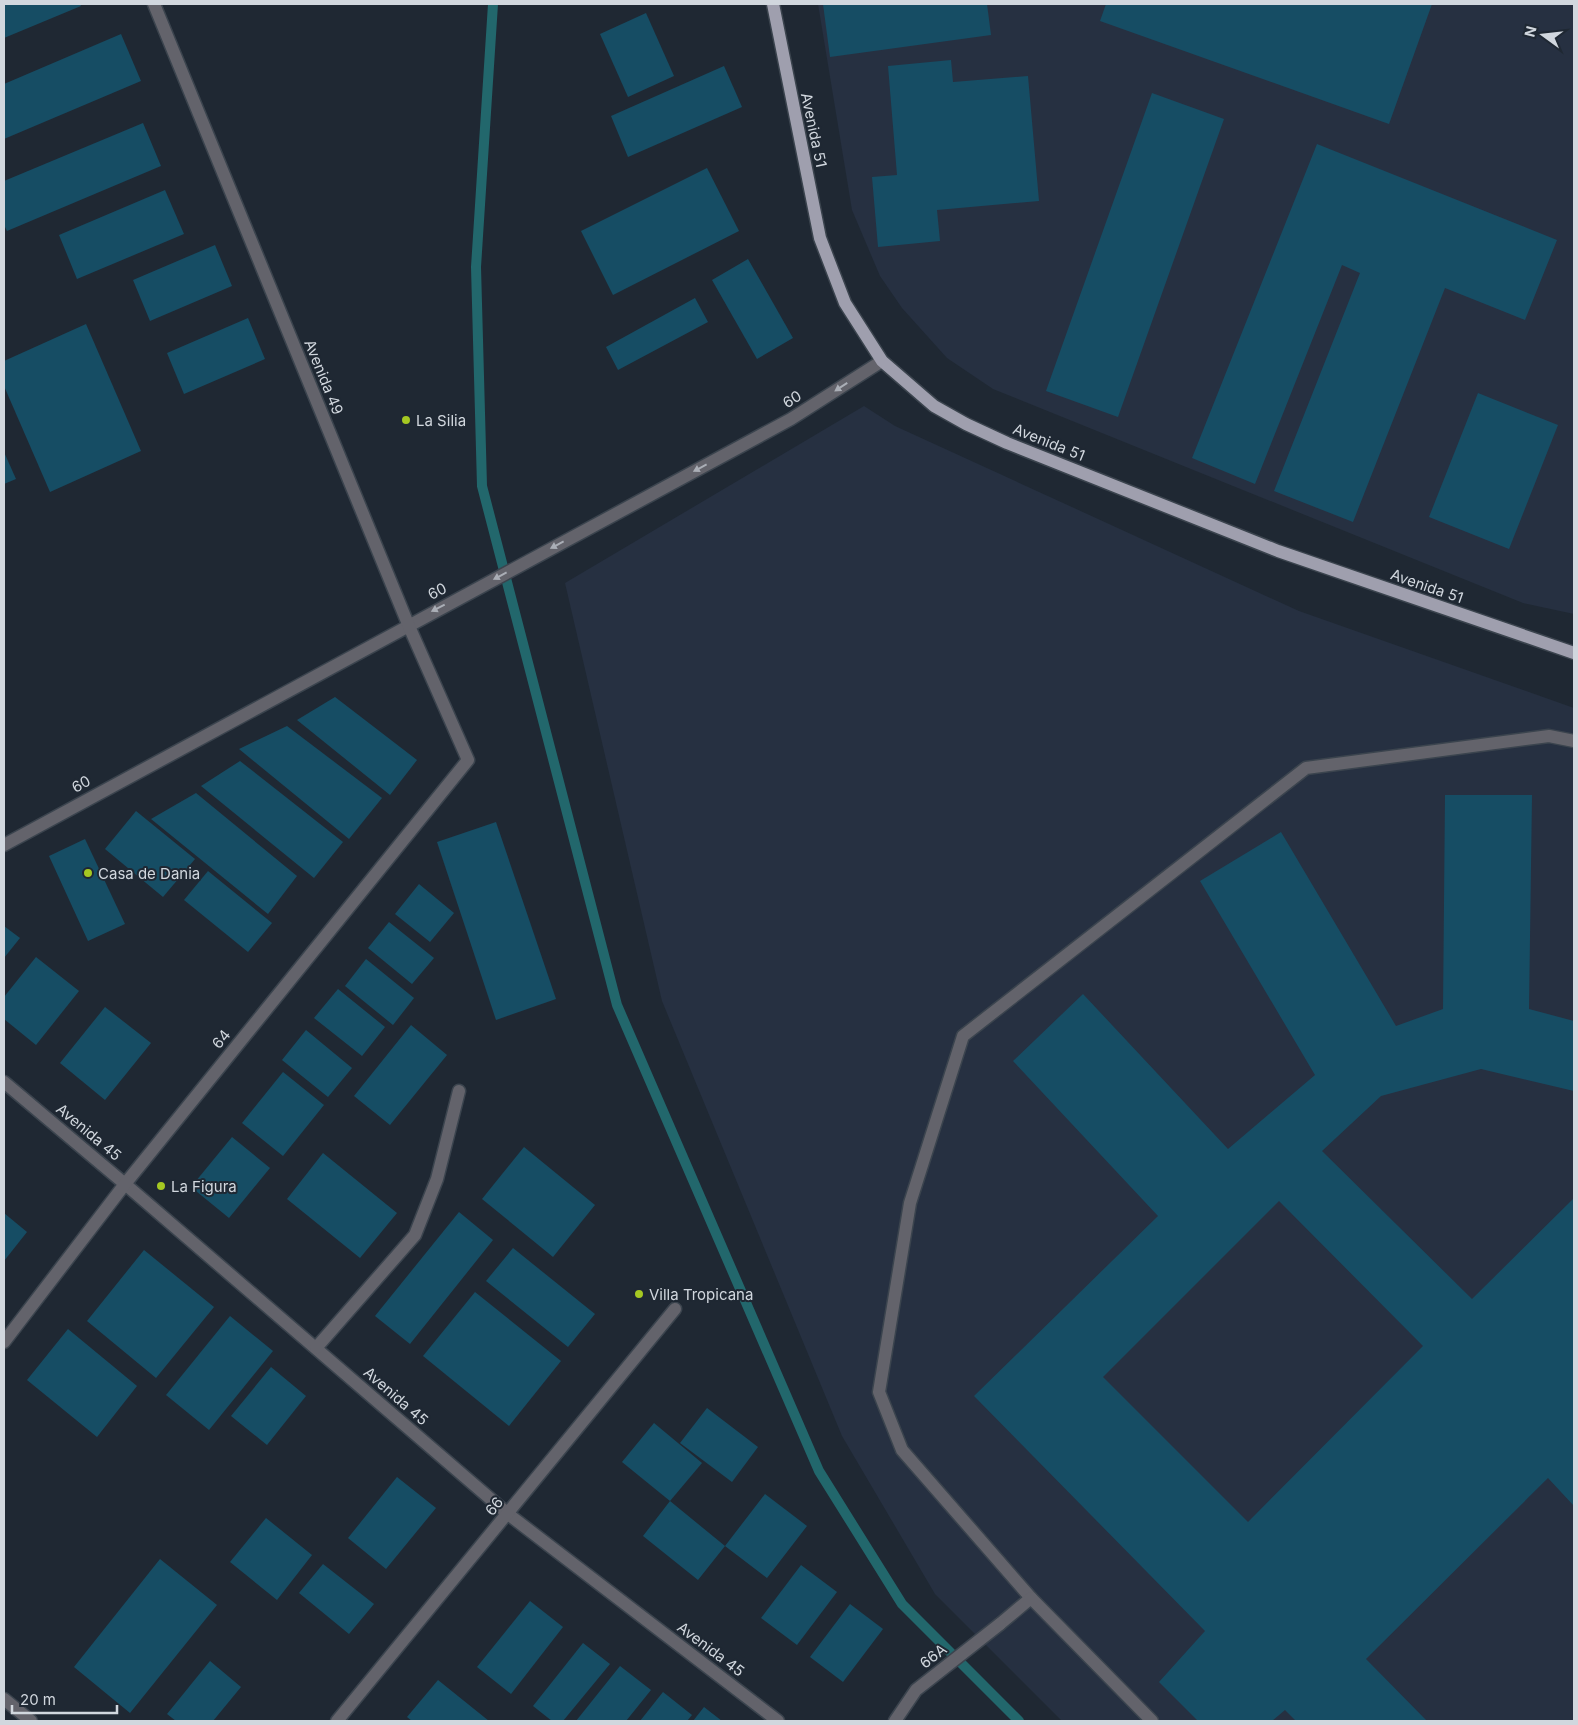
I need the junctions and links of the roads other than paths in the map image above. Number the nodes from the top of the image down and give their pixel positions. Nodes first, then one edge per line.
1 (154, 4) edge
2 (773, 4) edge
3 (882, 360) junction
4 (408, 624) junction
5 (1574, 653) edge
6 (1574, 742) edge
7 (468, 760) joint
8 (4, 845) edge
9 (4, 1082) edge
10 (459, 1091) dead end
11 (125, 1184) junction
12 (675, 1309) dead end
13 (4, 1342) edge
14 (316, 1348) junction
15 (508, 1514) junction
16 (1031, 1598) junction
17 (4, 1699) edge
18 (31, 1721) edge
19 (337, 1721) edge
20 (778, 1721) edge
21 (895, 1721) edge
22 (1152, 1721) edge

1 - 4 street, Avenida 49
2 - 3 main road, Avenida 51
3 -> 4 street, 60
3 - 5 main road, Avenida 51
4 - 7 street, Avenida 49
4 - 8 street, 60
6 - 16 street
7 - 11 street, 64
9 - 11 street, Avenida 45
10 - 14 street
11 - 13 street, 64
11 - 14 street, Avenida 45
12 - 15 street, 66
14 - 15 street, Avenida 45
15 - 19 street, 66
15 - 20 street, Avenida 45
16 - 21 street, 66A
16 - 22 street
17 - 18 street

